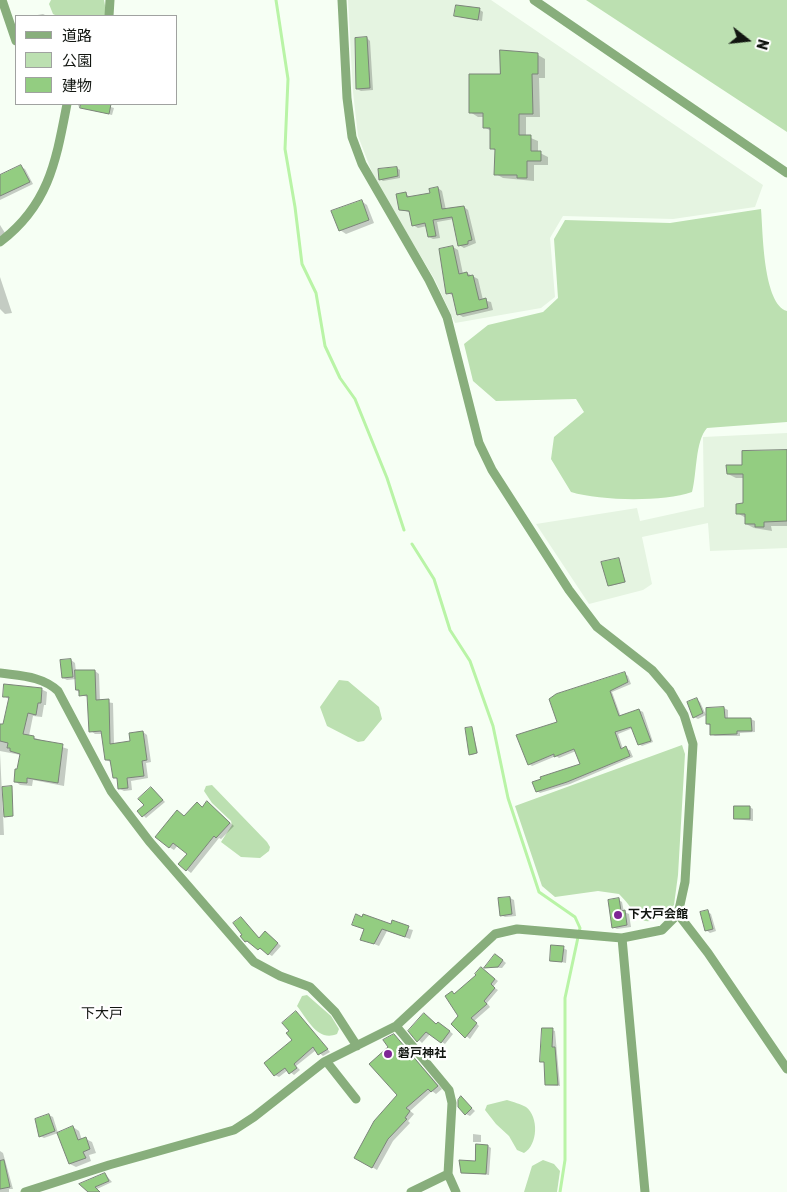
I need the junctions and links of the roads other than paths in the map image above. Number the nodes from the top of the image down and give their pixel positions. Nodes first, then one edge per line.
1 (2, 0) edge
2 (110, 0) edge
3 (342, 0) edge
4 (534, 0) edge
5 (109, 15) edge
6 (15, 38) edge
7 (67, 105) edge
8 (787, 173) edge
9 (0, 242) edge
10 (0, 673) edge
11 (678, 914) junction
12 (622, 938) junction
13 (396, 1026) junction
14 (357, 1046) junction
15 (326, 1061) junction
16 (787, 1069) edge
17 (356, 1099) dead end
18 (448, 1174) junction
19 (26, 1192) edge
20 (411, 1192) edge
21 (456, 1192) edge
22 (646, 1192) edge

1 - 6 street
2 - 5 street
3 - 11 street
4 - 8 street
7 - 9 street
10 - 14 street
11 - 12 street
11 - 16 street
12 - 13 street
12 - 22 street
13 - 14 street
13 - 18 street
14 - 15 street
15 - 17 street
15 - 19 street
18 - 20 street
18 - 21 street

